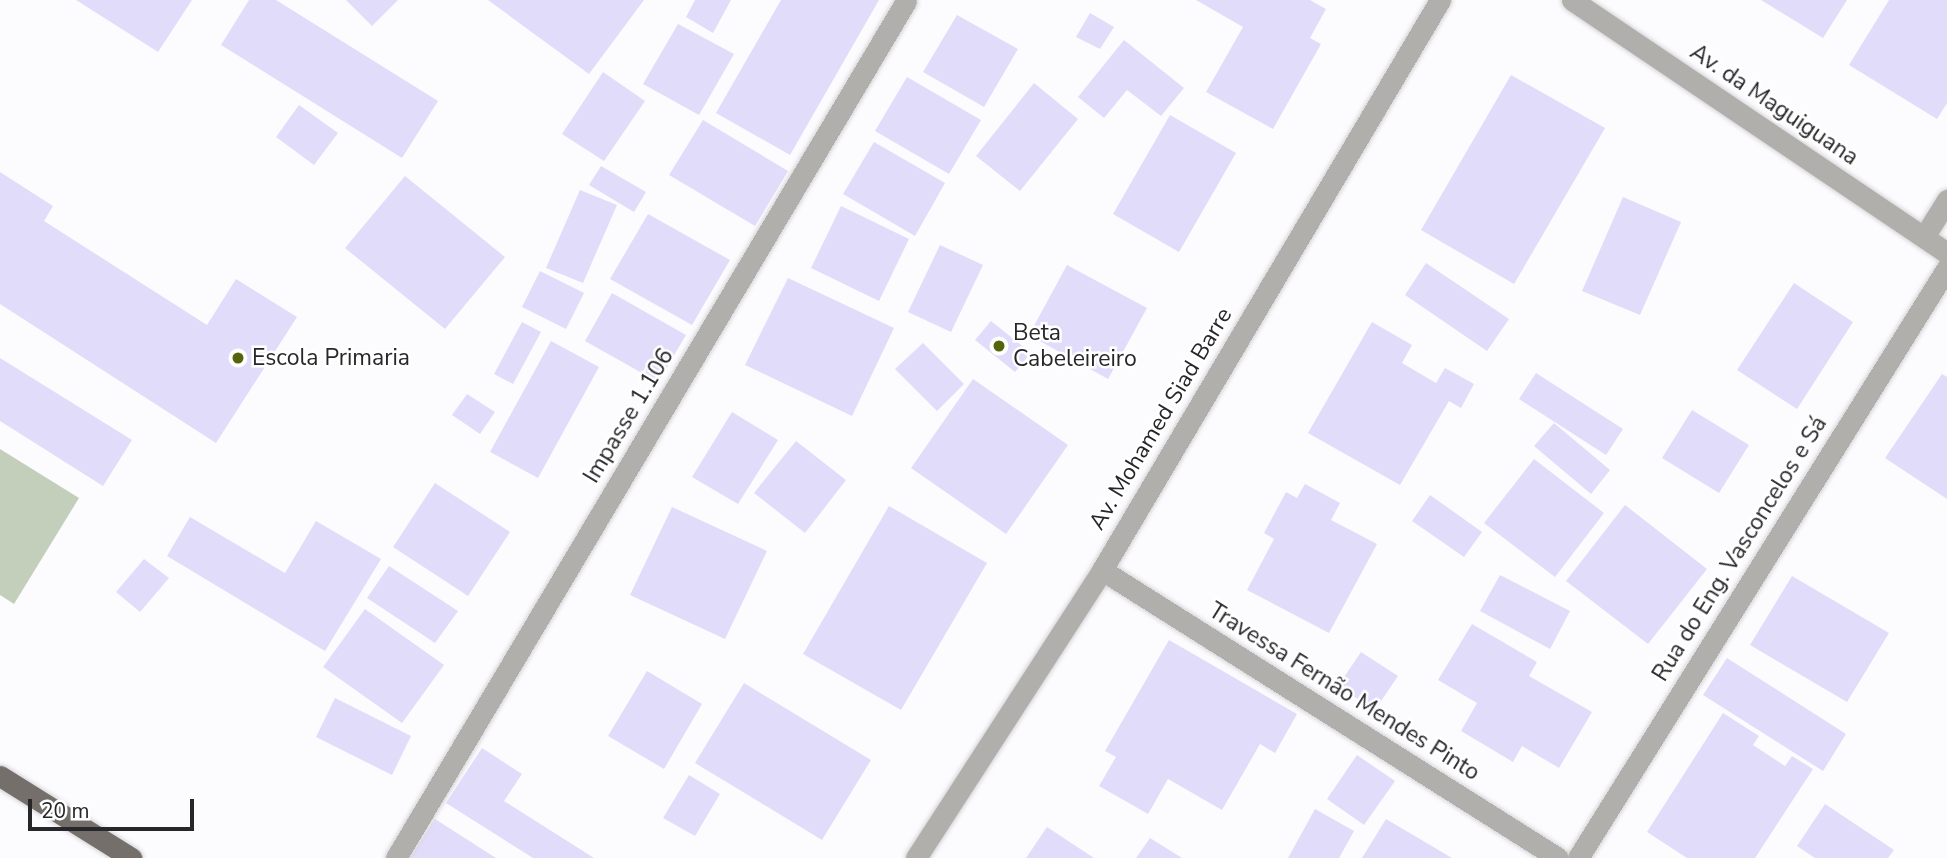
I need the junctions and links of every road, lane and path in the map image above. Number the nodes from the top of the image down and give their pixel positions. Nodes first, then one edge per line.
1 (1440, 0) edge
2 (1572, 0) edge
3 (906, 1) edge
4 (1947, 200) edge
5 (1924, 237) junction
6 (1947, 253) edge
7 (1947, 268) edge
8 (1102, 570) junction
9 (0, 776) edge
10 (131, 858) edge
11 (396, 858) edge
12 (916, 858) edge
13 (1558, 858) edge
14 (1578, 858) edge

1 - 8 street, Av. Mohamed Siad Barre
2 - 5 street, Av. da Maguiguana
3 - 11 street, Impasse 1.106
4 - 5 street
5 - 6 street, Av. da Maguiguana
7 - 14 street, Rua do Eng. Vasconcelos e Sá
8 - 12 street, Av. Mohamed Siad Barre
8 - 13 street, Travessa Fernão Mendes Pinto
9 - 10 main road

